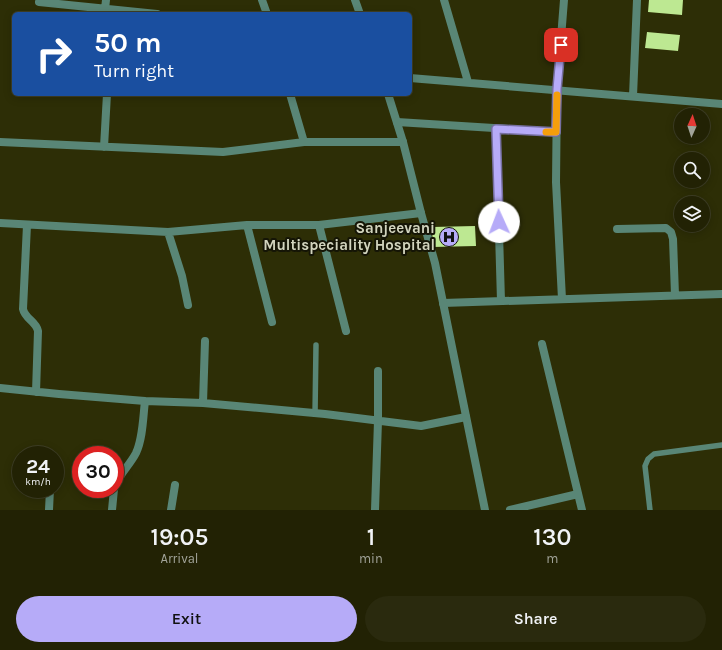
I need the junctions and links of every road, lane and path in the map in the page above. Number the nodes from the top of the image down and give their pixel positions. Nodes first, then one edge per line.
1 (106, 0) edge
2 (262, 0) edge
3 (355, 0) edge
4 (444, 0) edge
5 (564, 0) edge
6 (637, 0) edge
7 (39, 2) dead end
8 (110, 11) edge
9 (126, 12) edge
10 (266, 12) edge
11 (359, 12) edge
12 (412, 78) edge
13 (468, 82) junction
14 (557, 89) junction
15 (107, 96) edge
16 (291, 96) edge
17 (389, 96) edge
18 (633, 96) junction
19 (722, 104) edge
20 (397, 122) junction
21 (496, 129) junction
22 (556, 132) junction
23 (0, 142) edge
24 (304, 142) junction
25 (403, 142) junction
26 (104, 147) junction
27 (420, 213) junction
28 (0, 223) edge
29 (247, 224) junction
30 (27, 225) junction
31 (319, 225) junction
32 (617, 229) dead end
33 (168, 232) junction
34 (722, 294) edge
35 (675, 295) junction
36 (562, 299) junction
37 (501, 301) junction
38 (443, 302) junction
39 (188, 305) dead end
40 (272, 322) dead end
41 (346, 331) dead end
42 (205, 341) dead end
43 (542, 344) dead end
44 (316, 345) dead end
45 (378, 371) dead end
46 (0, 388) edge
47 (36, 392) junction
48 (145, 401) junction
49 (203, 403) junction
50 (316, 414) junction
51 (466, 417) junction
52 (378, 421) junction
53 (722, 445) edge
54 (124, 472) edge
55 (175, 485) dead end
56 (578, 494) junction
57 (50, 498) edge
58 (114, 498) edge
59 (49, 510) edge
60 (112, 510) edge
61 (171, 510) edge
62 (375, 510) edge
63 (485, 510) edge
64 (510, 510) edge
65 (582, 510) edge
66 (650, 510) edge

1 - 8 street
2 - 10 street
3 - 11 street
4 - 13 street
5 - 14 street
6 - 18 street
7 - 8 street
8 - 9 street
12 - 13 street
13 - 14 street
14 - 18 street
14 - 22 street
15 - 26 street
16 - 24 street
17 - 20 street
18 - 19 street
20 - 21 street
20 - 25 street
21 - 22 street
21 - 37 street
22 - 36 street
23 - 26 street
24 - 25 street
24 - 26 street
25 - 27 street
27 - 31 street
27 - 38 street
28 - 30 street
29 - 31 street
29 - 33 street
29 - 40 street
30 - 33 street
30 - 47 street
31 - 41 street
32 - 35 street
33 - 39 street
34 - 35 street
35 - 36 street
36 - 37 street
37 - 38 street
38 - 51 street
42 - 49 street
43 - 56 street
44 - 50 lane
45 - 52 street
46 - 47 street
47 - 48 street
48 - 49 street
48 - 54 street
49 - 50 street
50 - 52 street
51 - 52 street
51 - 63 street
52 - 62 street
53 - 66 lane
55 - 61 street
56 - 64 street
56 - 65 street
57 - 59 street
58 - 60 street

